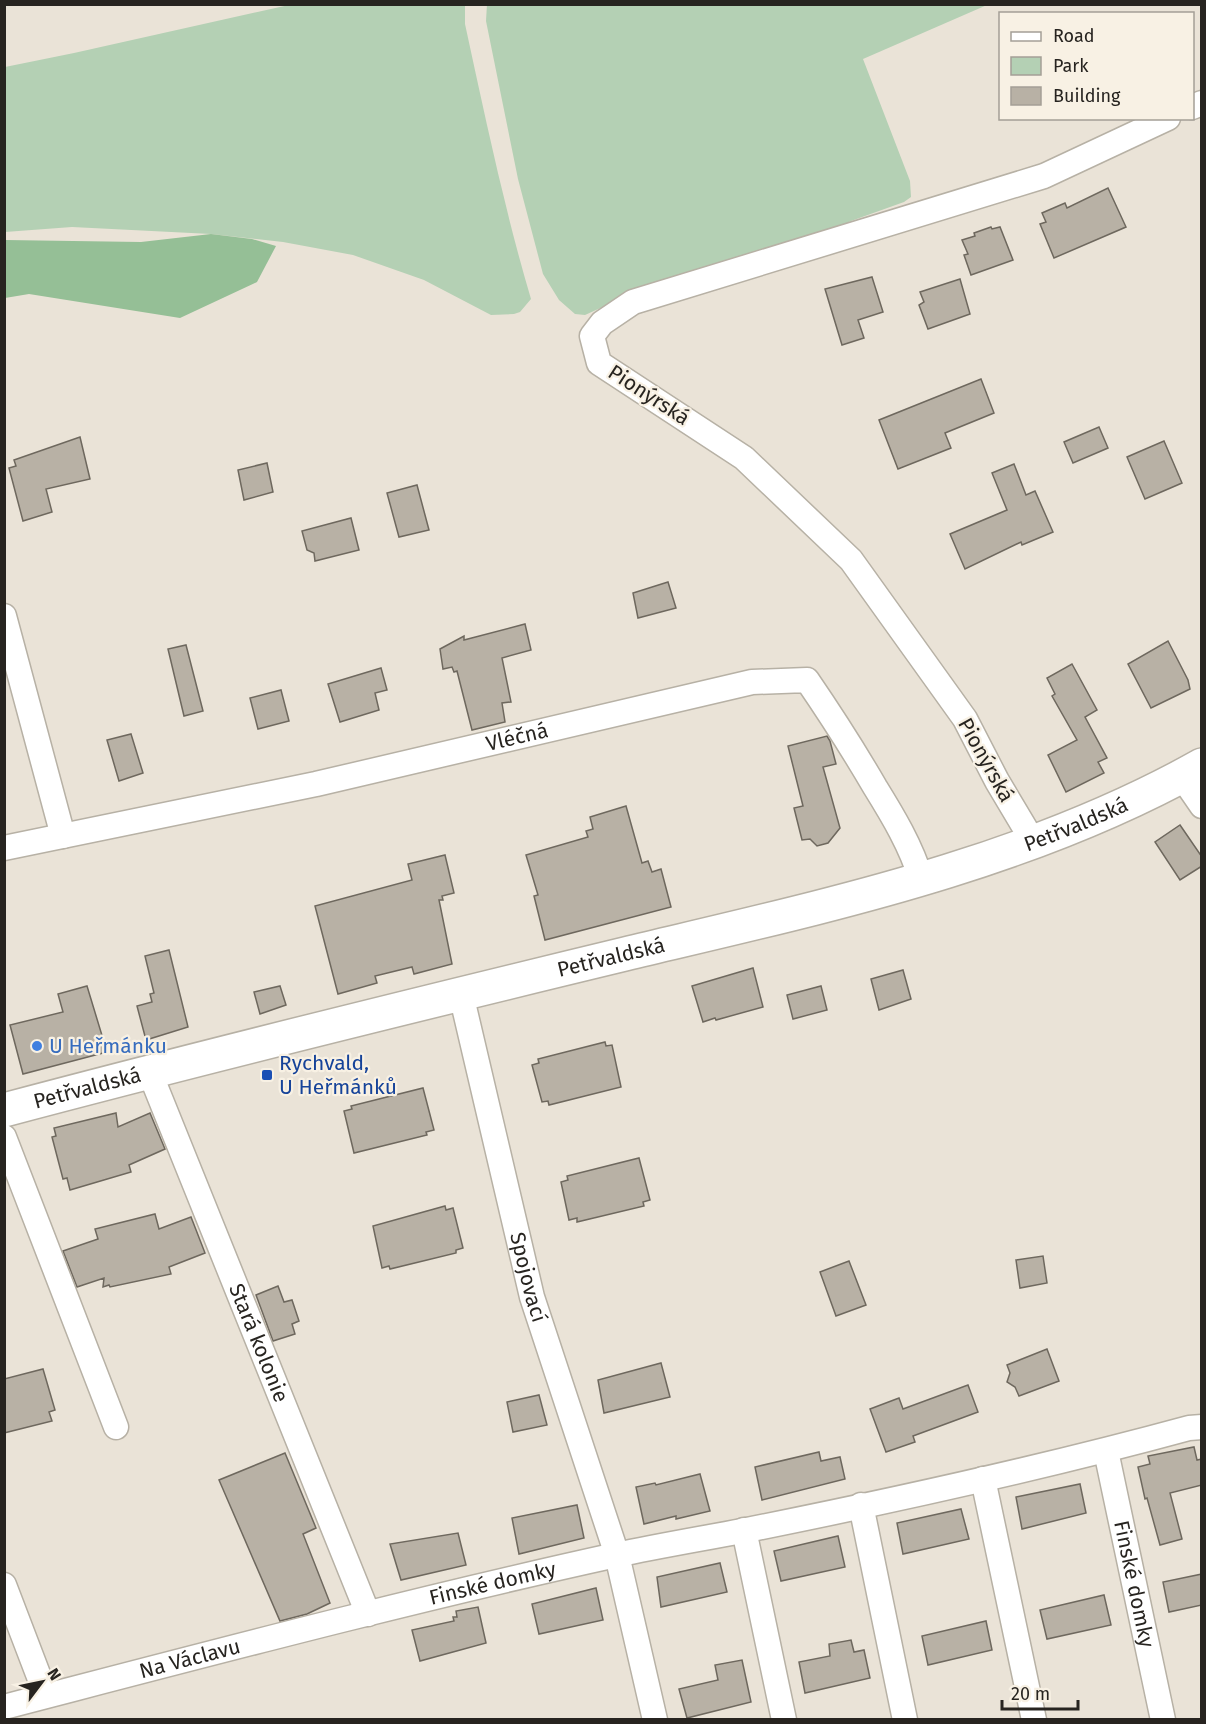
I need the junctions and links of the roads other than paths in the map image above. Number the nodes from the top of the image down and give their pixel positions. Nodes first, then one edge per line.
1 (1164, 120) edge
2 (4, 616) edge
3 (1192, 771) edge
4 (1202, 806) edge
5 (63, 836) junction
6 (1031, 844) junction
7 (4, 848) edge
8 (921, 879) junction
9 (461, 994) junction
10 (150, 1073) junction
11 (4, 1110) edge
12 (4, 1137) edge
13 (116, 1427) dead end
14 (1202, 1427) edge
15 (1106, 1451) junction
16 (983, 1479) junction
17 (861, 1505) junction
18 (744, 1530) junction
19 (617, 1555) junction
20 (4, 1585) edge
21 (368, 1614) junction
22 (46, 1695) junction
23 (10, 1711) edge
24 (655, 1719) edge
25 (784, 1719) edge
26 (905, 1719) edge
27 (1034, 1719) edge
28 (1163, 1719) edge

1 - 6 street, Pionýrská
2 - 5 street
3 - 4 street
3 - 6 street, Petřvaldská
5 - 7 street, Vléčná
5 - 8 street, Vléčná
6 - 8 street, Petřvaldská
8 - 9 street, Petřvaldská
9 - 10 street, Petřvaldská
9 - 19 street, Spojovací
10 - 11 street, Petřvaldská
10 - 21 street, Stará kolonie
12 - 13 street
14 - 15 street, Finské domky
15 - 16 street, Finské domky
15 - 28 street, Finské domky
16 - 17 street, Finské domky
16 - 27 street
17 - 18 street, Finské domky
17 - 26 street
18 - 19 street, Finské domky
18 - 25 street
19 - 21 street, Finské domky
19 - 24 street
20 - 22 street
21 - 22 street, Na Václavu
22 - 23 street, Na Václavu

